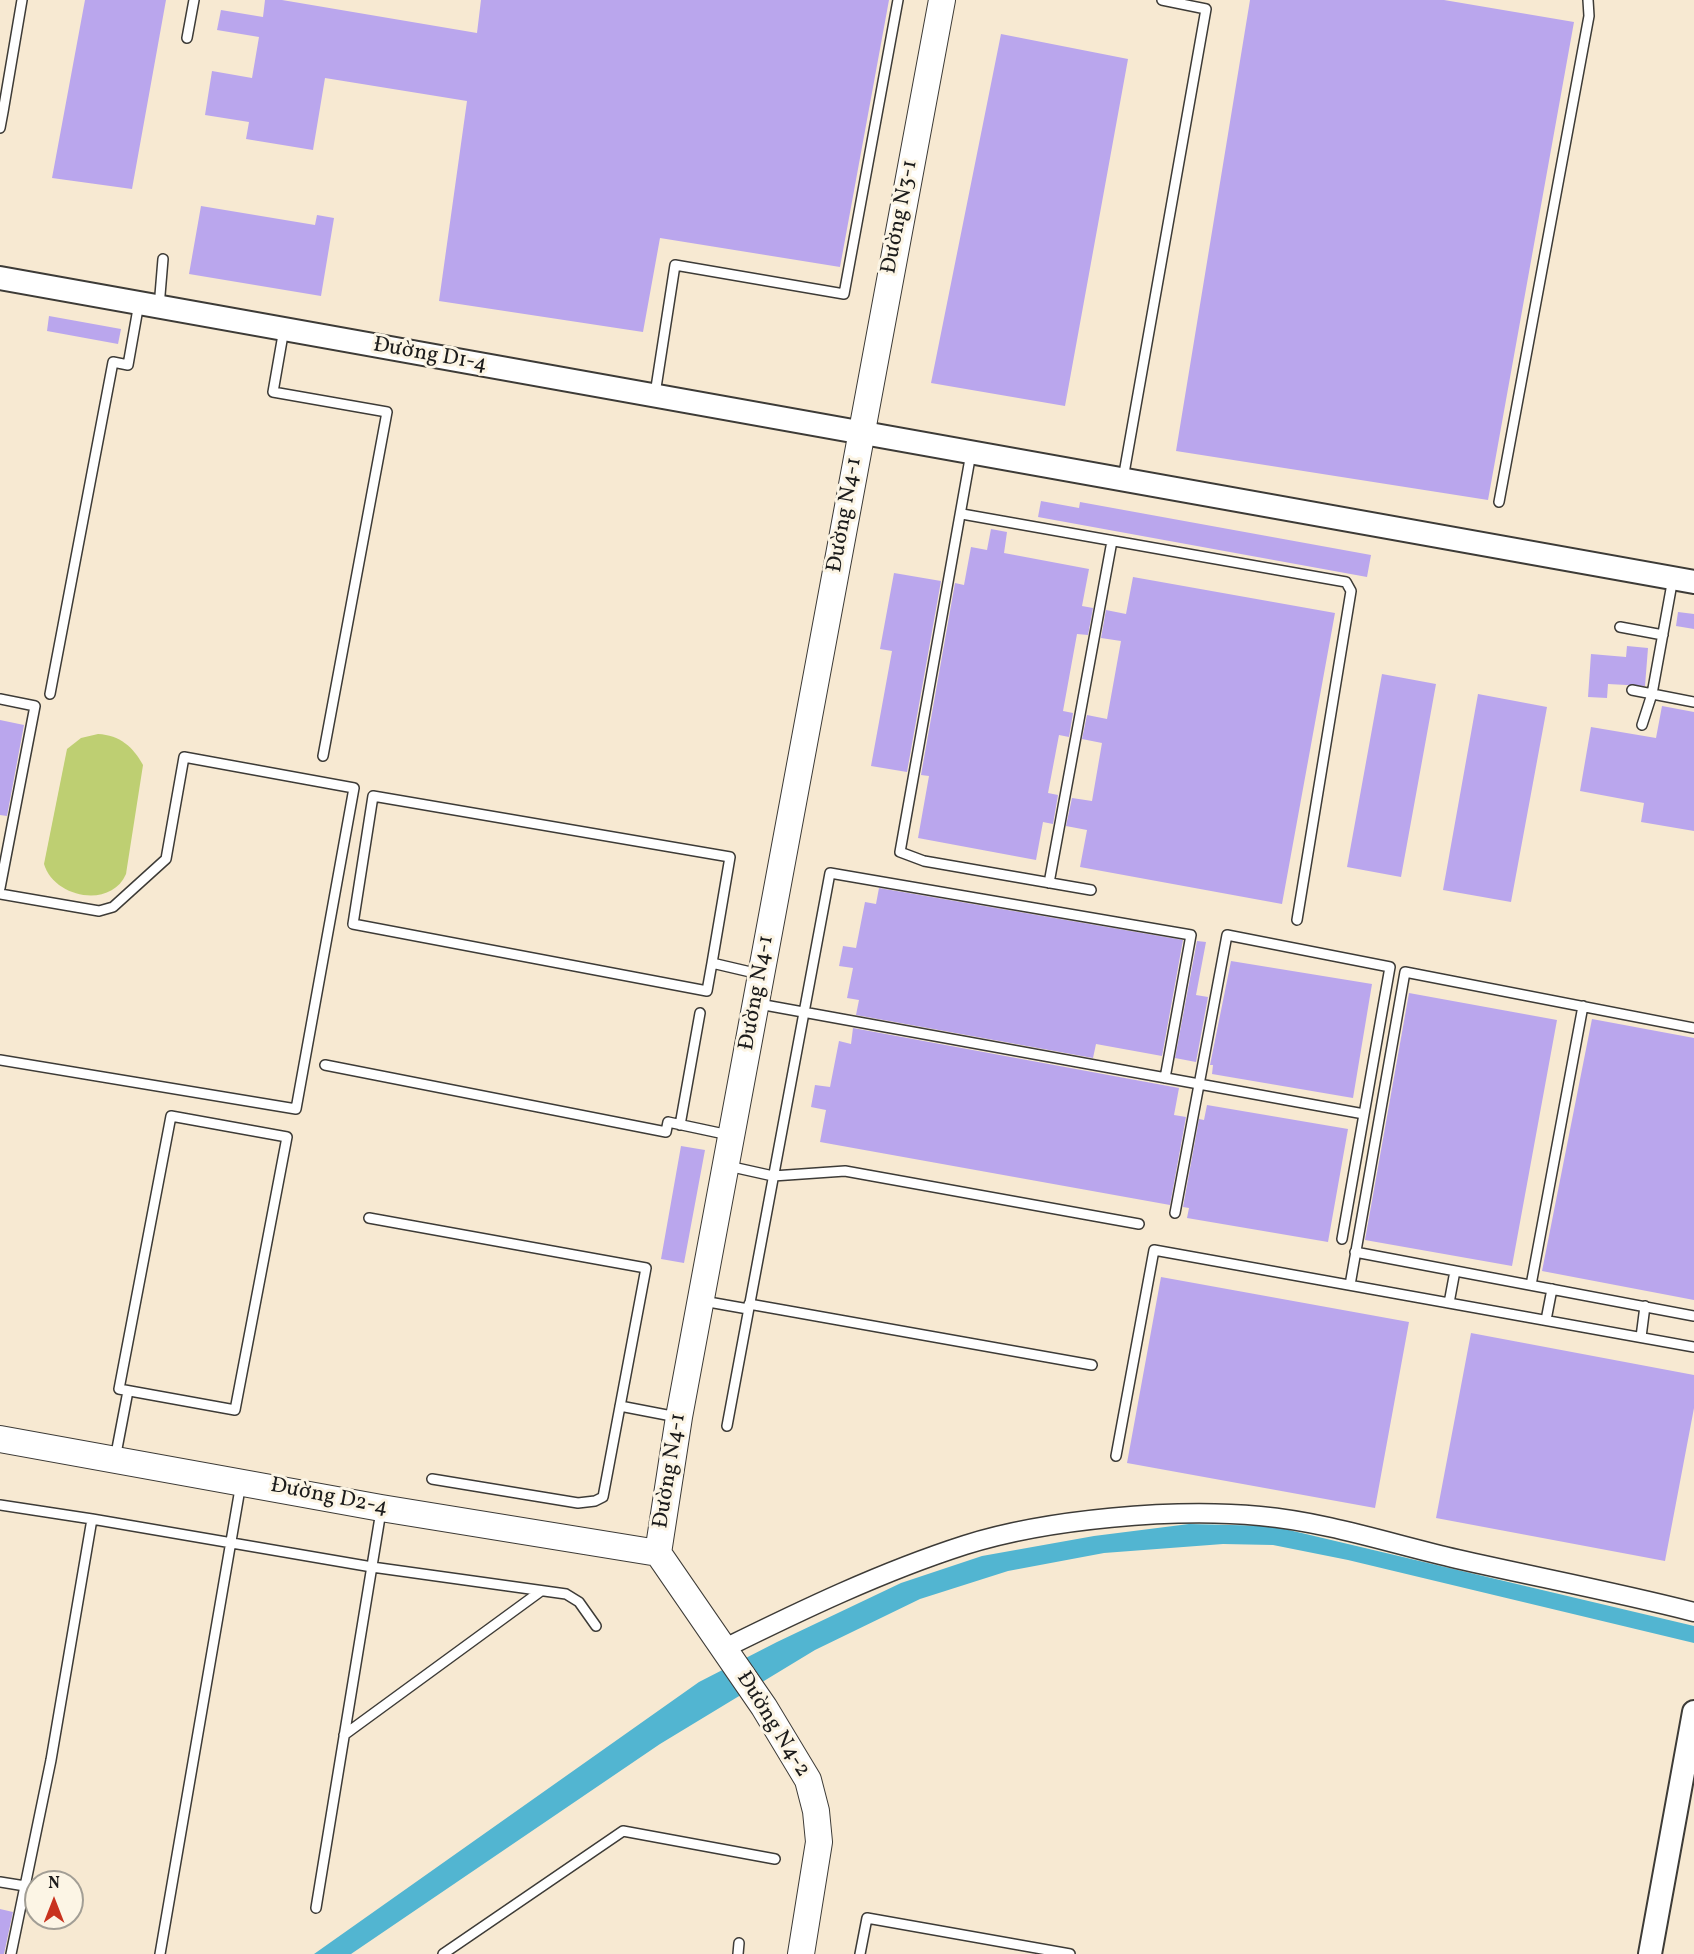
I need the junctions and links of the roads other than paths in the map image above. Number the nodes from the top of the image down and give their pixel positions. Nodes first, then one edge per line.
1 (22, 0) edge
2 (194, 0) edge
3 (898, 0) edge
4 (942, 0) edge
5 (1162, 0) edge
6 (1588, 0) edge
7 (187, 38) dead end
8 (1, 112) edge
9 (0, 128) edge
10 (163, 259) dead end
11 (0, 278) edge
12 (149, 305) junction
13 (284, 329) junction
14 (655, 396) junction
15 (861, 433) junction
16 (971, 453) junction
17 (1123, 481) junction
18 (1499, 502) dead end
19 (962, 514) junction
20 (1112, 541) junction
21 (1683, 580) edge
22 (1620, 627) dead end
23 (1663, 635) junction
24 (1632, 690) dead end
25 (50, 694) dead end
26 (1652, 694) junction
27 (0, 699) edge
28 (1694, 702) edge
29 (1642, 725) dead end
30 (323, 756) dead end
31 (1049, 882) junction
32 (0, 888) edge
33 (1091, 890) dead end
34 (0, 894) edge
35 (1297, 921) dead end
36 (712, 963) junction
37 (761, 974) junction
38 (756, 1004) junction
39 (1583, 1006) junction
40 (804, 1012) junction
41 (700, 1013) dead end
42 (1694, 1028) edge
43 (0, 1060) edge
44 (326, 1065) dead end
45 (1165, 1078) junction
46 (1199, 1084) junction
47 (1364, 1114) junction
48 (680, 1125) junction
49 (732, 1135) junction
50 (726, 1166) junction
51 (773, 1176) junction
52 (1175, 1213) dead end
53 (369, 1218) dead end
54 (1139, 1224) dead end
55 (1342, 1239) dead end
56 (1355, 1252) junction
57 (1455, 1270) junction
58 (1350, 1285) junction
59 (1531, 1285) junction
60 (1552, 1289) junction
61 (701, 1301) junction
62 (1449, 1303) junction
63 (749, 1306) junction
64 (1646, 1306) junction
65 (1694, 1316) edge
66 (1546, 1320) junction
67 (1641, 1337) junction
68 (1694, 1347) edge
69 (1092, 1365) dead end
70 (128, 1391) junction
71 (620, 1406) junction
72 (679, 1417) junction
73 (727, 1426) dead end
74 (0, 1439) edge
75 (1116, 1456) dead end
76 (115, 1459) junction
77 (432, 1479) dead end
78 (242, 1481) junction
79 (0, 1505) edge
80 (381, 1508) junction
81 (92, 1519) junction
82 (231, 1543) junction
83 (658, 1553) junction
84 (372, 1567) junction
85 (541, 1591) junction
86 (1694, 1612) edge
87 (596, 1626) dead end
88 (723, 1649) junction
89 (1694, 1712) edge
90 (344, 1735) junction
91 (775, 1859) dead end
92 (28, 1870) edge
93 (0, 1882) edge
94 (24, 1886) edge
95 (24, 1891) edge
96 (316, 1908) dead end
97 (739, 1943) dead end
98 (11, 1954) edge
99 (160, 1954) edge
100 (443, 1954) edge
101 (738, 1954) edge
102 (801, 1954) edge
103 (860, 1954) edge
104 (1071, 1954) edge
105 (1650, 1954) edge

1 - 8 lane
2 - 7 lane
3 - 14 lane
4 - 15 main road, Đường N3-1
5 - 17 lane
6 - 18 lane
8 - 9 lane
10 - 12 lane
11 - 12 street, Đường D1-4
12 - 13 street, Đường D1-4
12 - 25 lane
13 - 14 street, Đường D1-4
13 - 30 lane
14 - 15 street, Đường D1-4
15 - 16 street, Đường D1-4
15 - 37 main road, Đường N4-1
16 - 17 street, Đường D1-4
16 - 19 lane
17 - 21 street, Đường D1-4
19 - 20 lane
19 - 31 lane
20 - 31 lane
20 - 35 lane
21 - 23 lane
22 - 23 lane
23 - 26 lane
24 - 26 lane
26 - 28 lane
26 - 29 lane
27 - 32 lane
31 - 33 lane
34 - 43 lane
36 - 36 lane
36 - 37 lane
37 - 38 main road, Đường N4-1
38 - 40 lane
38 - 49 main road, Đường N4-1
39 - 42 lane
39 - 56 lane
39 - 59 lane
40 - 45 lane
40 - 45 lane
40 - 51 lane
41 - 48 lane
44 - 48 lane
45 - 46 lane
46 - 47 lane
46 - 47 lane
46 - 52 lane
47 - 55 lane
48 - 49 lane
49 - 50 main road, Đường N4-1
50 - 51 lane
50 - 61 main road, Đường N4-1
51 - 54 lane
51 - 63 lane
53 - 71 lane
56 - 57 lane
56 - 58 lane
57 - 59 lane
57 - 62 lane
58 - 62 lane
58 - 75 lane
59 - 60 lane
60 - 64 lane
60 - 66 lane
61 - 63 lane
61 - 72 main road, Đường N4-1
62 - 66 lane
63 - 69 lane
63 - 73 lane
64 - 65 lane
64 - 67 lane
66 - 67 lane
67 - 68 lane
70 - 70 lane
70 - 76 lane
71 - 72 lane
71 - 77 lane
72 - 83 main road, Đường N4-1
74 - 76 main road, Đường D2-4
76 - 78 main road, Đường D2-4
78 - 80 main road, Đường D2-4
78 - 82 lane
79 - 81 lane
80 - 83 main road, Đường D2-4
80 - 84 lane
81 - 82 lane
81 - 92 lane
82 - 84 lane
82 - 99 lane
83 - 88 main road, Đường N4-2
84 - 85 lane
84 - 90 lane
85 - 87 lane
85 - 90 lane
86 - 88 street
88 - 102 main road, Đường N4-2
89 - 105 street
90 - 96 lane
91 - 100 lane
93 - 94 lane
95 - 98 lane
97 - 101 lane
103 - 104 lane

